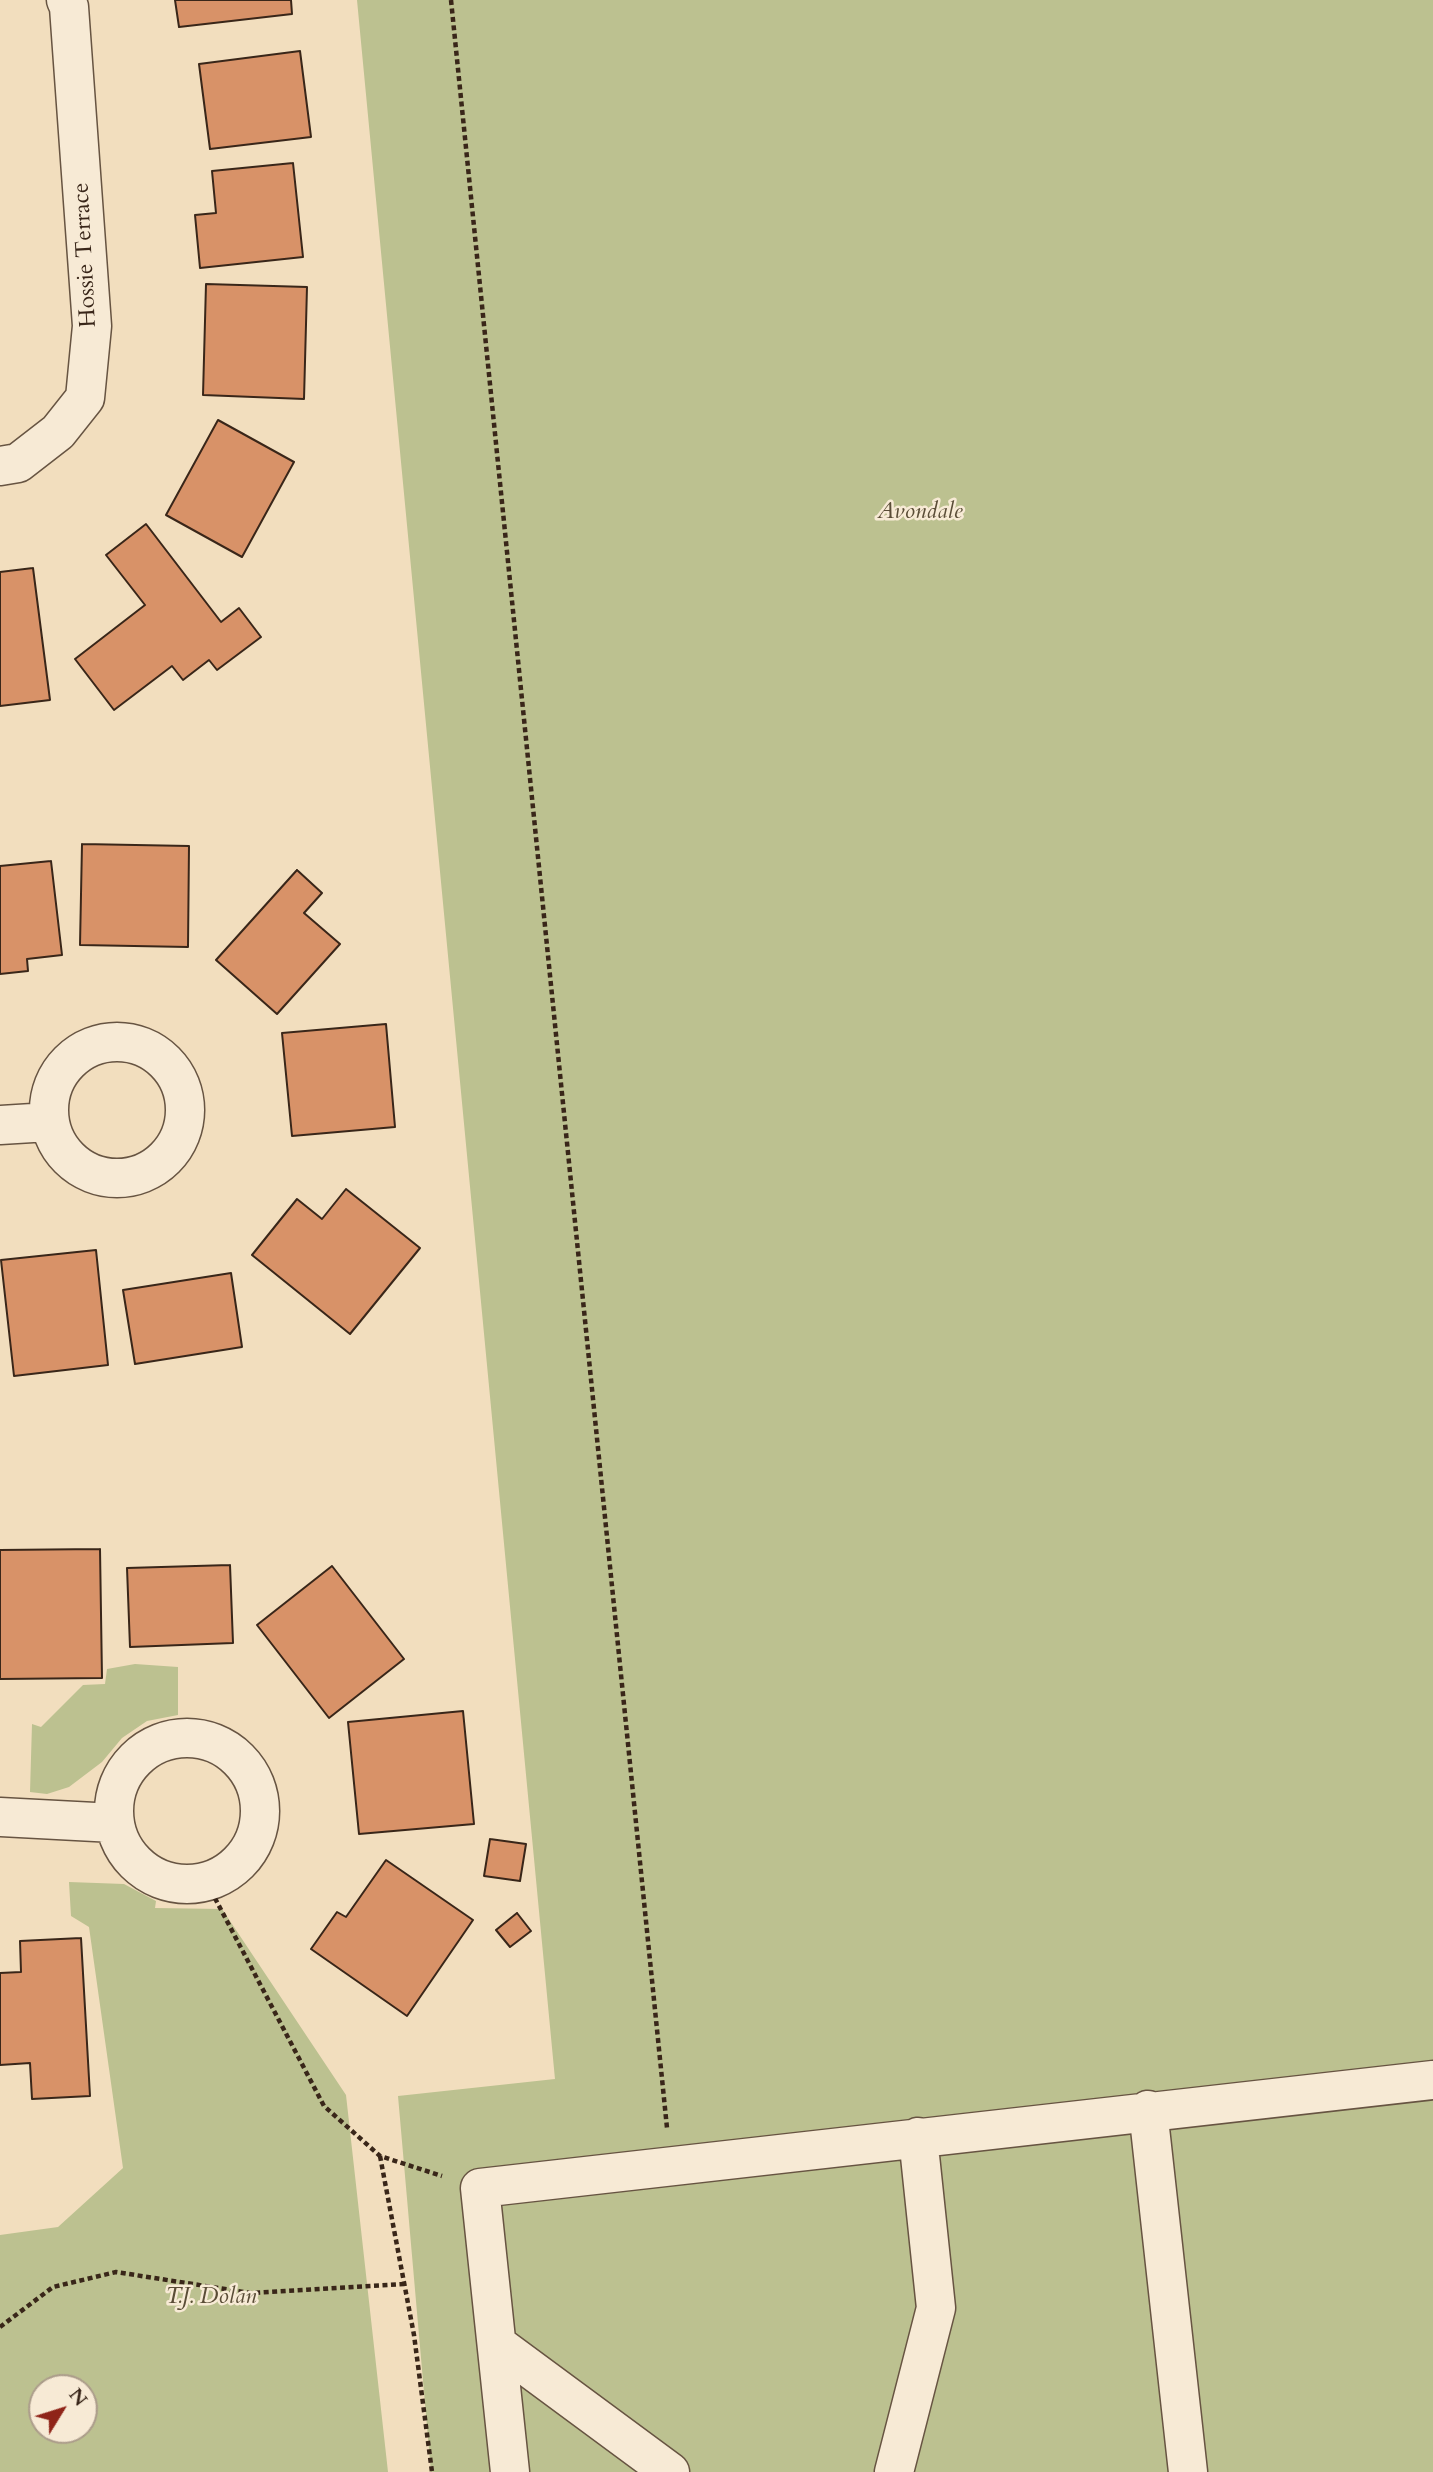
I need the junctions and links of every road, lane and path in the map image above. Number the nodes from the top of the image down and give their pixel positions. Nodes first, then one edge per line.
1 (66, 0) edge
2 (451, 0) edge
3 (0, 466) edge
4 (49, 1122) dead end
5 (0, 1125) edge
6 (0, 1818) edge
7 (114, 1823) junction
8 (207, 1882) junction
9 (1433, 2080) edge
10 (1148, 2110) junction
11 (918, 2137) junction
12 (380, 2155) junction
13 (671, 2167) junction
14 (480, 2188) junction
15 (404, 2284) junction
16 (0, 2327) edge
17 (498, 2344) junction
18 (432, 2472) edge
19 (510, 2472) edge
20 (670, 2472) edge
21 (894, 2472) edge
22 (1188, 2472) edge

1 - 3 street, Hossie Terrace
2 - 13 path
4 - 5 street
6 - 7 street
7 - 8 street
7 - 8 street
8 - 12 path
9 - 10 street
10 - 11 street
10 - 22 street
11 - 13 street
11 - 21 street
12 - 14 path
12 - 15 path
13 - 14 street
14 - 17 street
15 - 16 path
15 - 18 path
17 - 19 street
17 - 20 street

